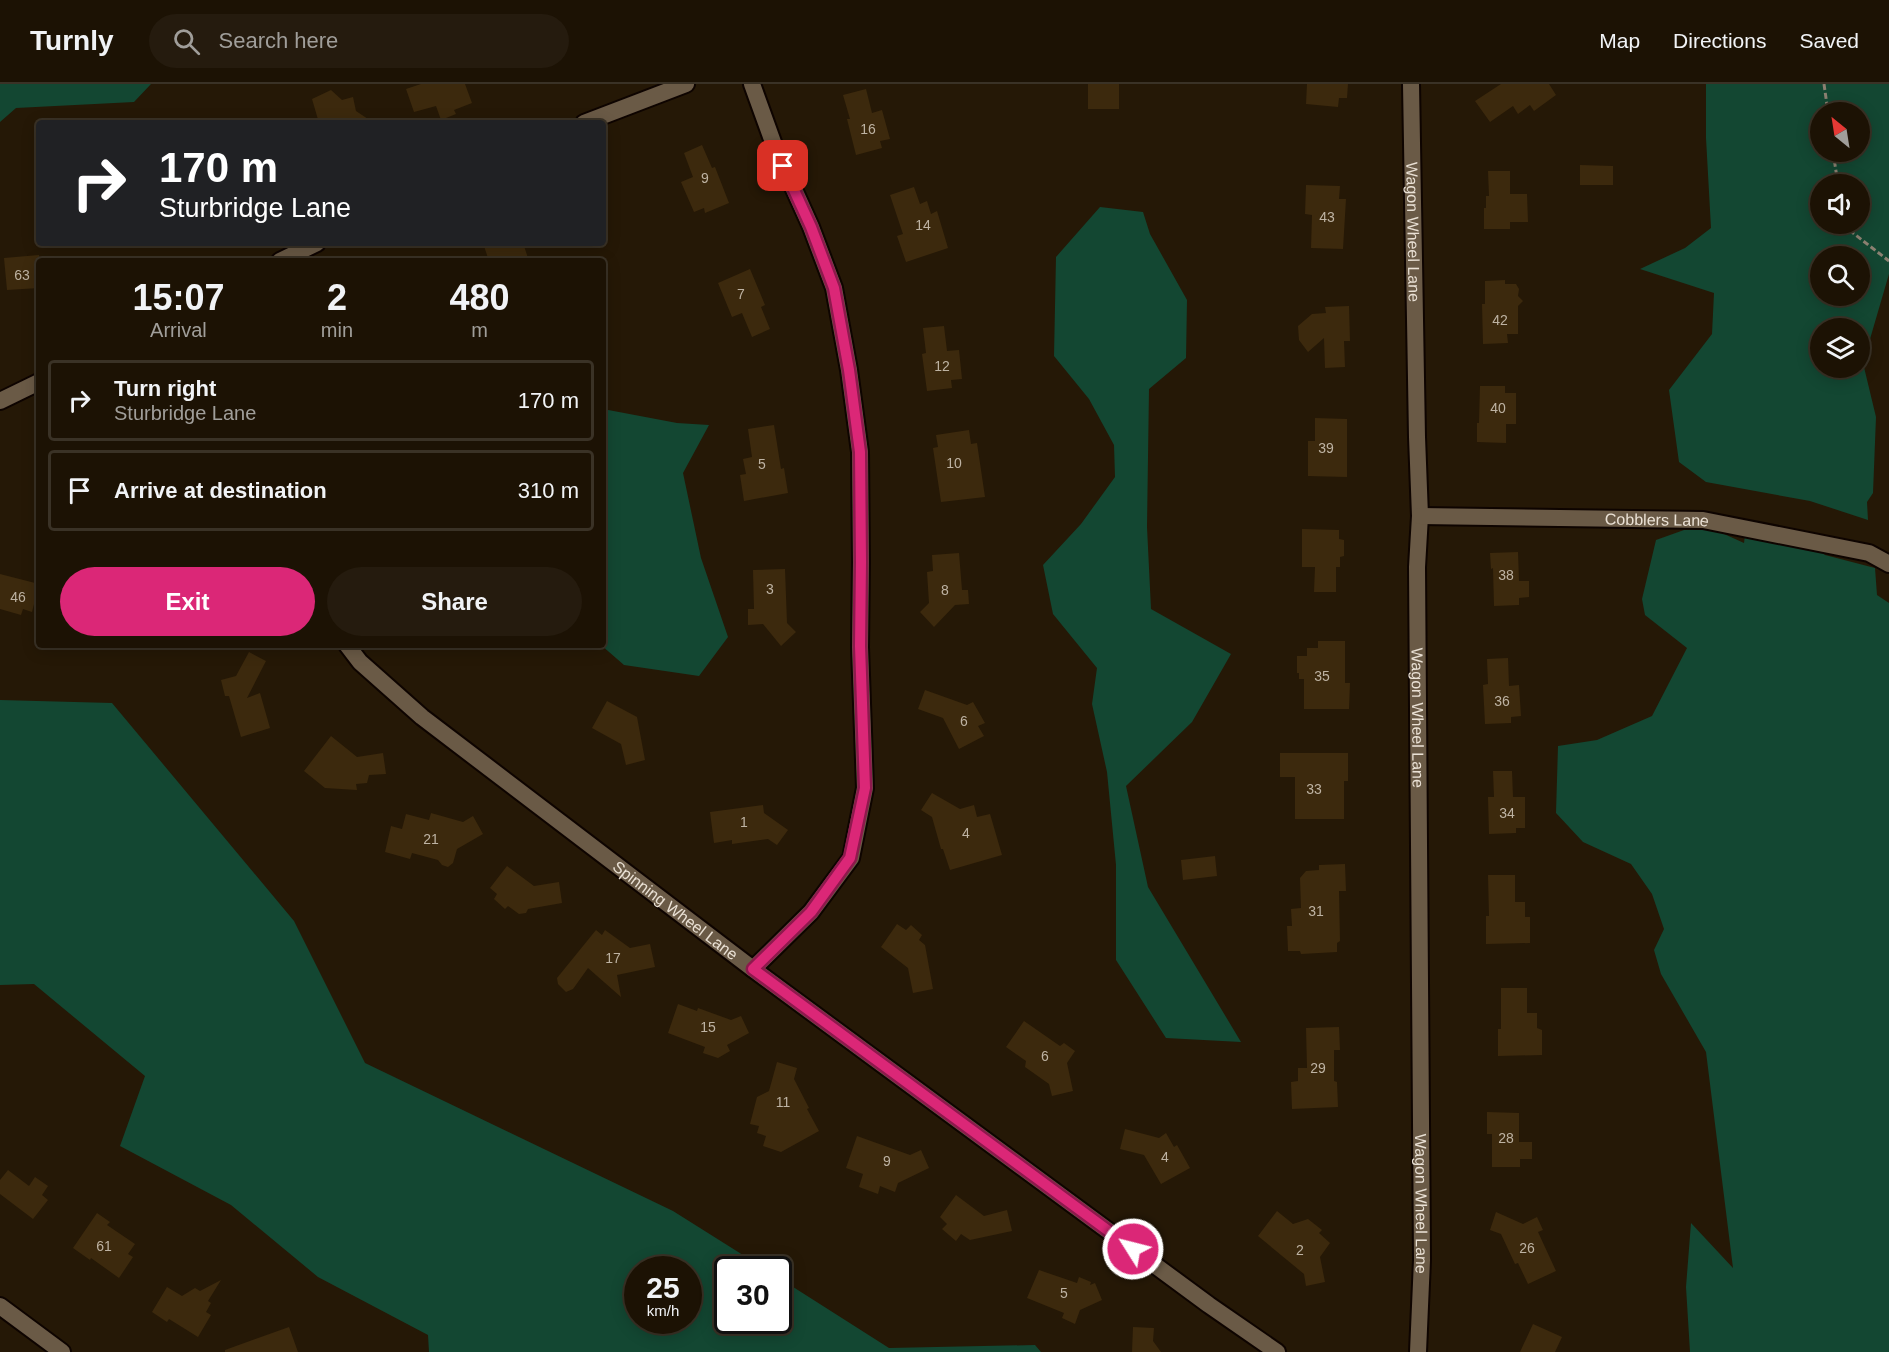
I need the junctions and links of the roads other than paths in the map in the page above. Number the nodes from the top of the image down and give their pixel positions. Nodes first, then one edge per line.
1 (686, 84) edge
2 (752, 84) edge
3 (1411, 84) edge
4 (592, 120) edge
5 (311, 246) edge
6 (286, 258) edge
7 (36, 383) edge
8 (0, 401) edge
9 (1420, 516) junction
10 (1889, 564) edge
11 (350, 648) edge
12 (753, 969) junction
13 (0, 1306) edge
14 (62, 1352) edge
15 (1277, 1352) edge
16 (1418, 1352) edge

1 - 4 street
2 - 12 street
3 - 9 street, Wagon Wheel Lane
5 - 6 street
7 - 8 street
9 - 10 street, Cobblers Lane
9 - 16 street, Wagon Wheel Lane
11 - 12 street, Spinning Wheel Lane
12 - 15 street, Spinning Wheel Lane
13 - 14 street

